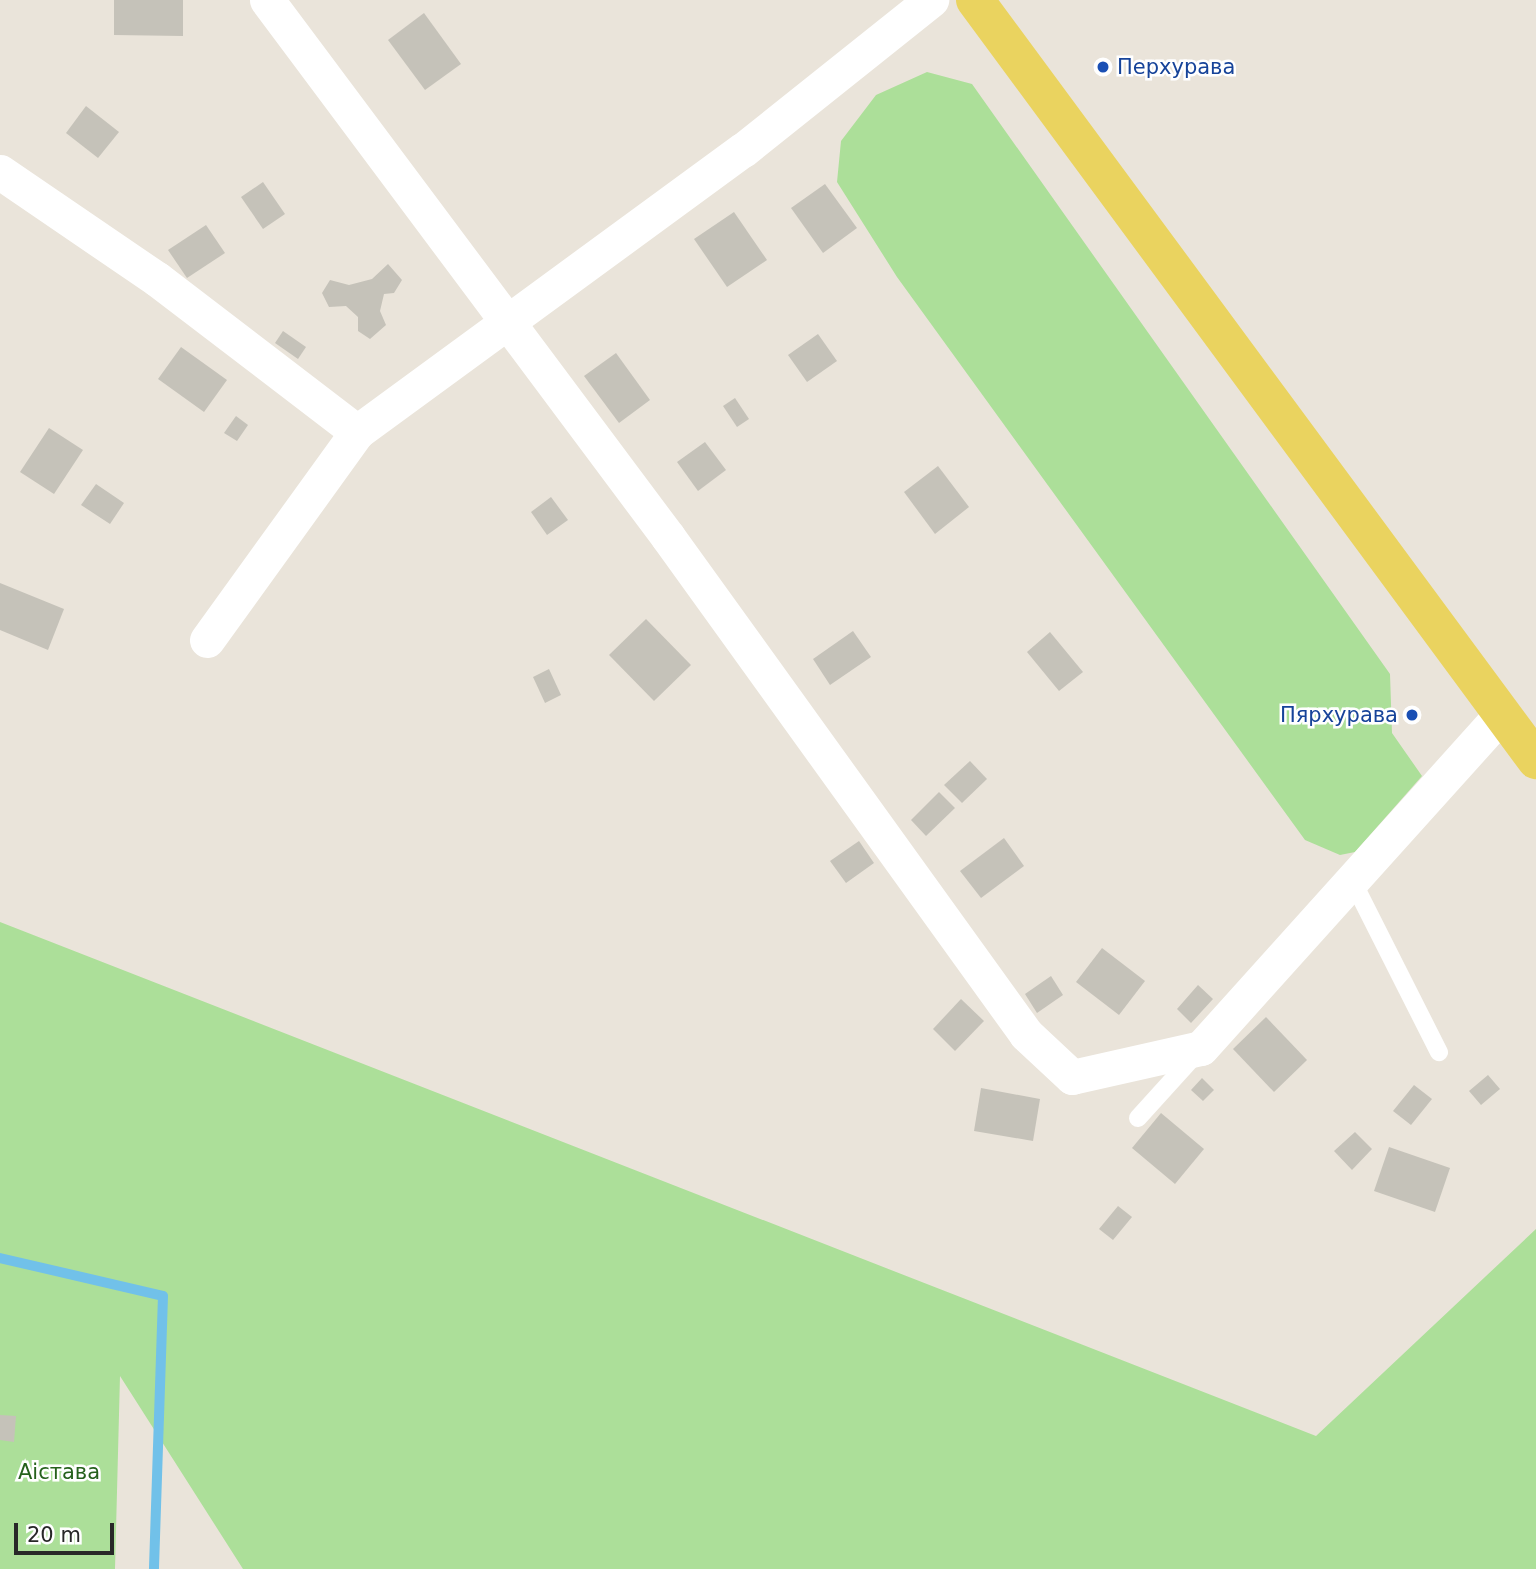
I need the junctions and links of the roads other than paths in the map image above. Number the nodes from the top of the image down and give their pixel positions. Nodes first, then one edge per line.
1 (267, 0) edge
2 (931, 0) edge
3 (975, 0) edge
4 (0, 172) edge
5 (507, 321) junction
6 (358, 432) junction
7 (207, 640) dead end
8 (1501, 715) junction
9 (1536, 760) edge
10 (1352, 880) junction
11 (1201, 1048) junction
12 (1439, 1052) dead end
13 (1138, 1118) dead end

1 - 5 street
2 - 5 street
3 - 8 main road
4 - 6 street
5 - 6 street
5 - 11 street
6 - 7 street
8 - 9 main road
8 - 10 street
10 - 11 street
10 - 12 lane
11 - 13 lane

